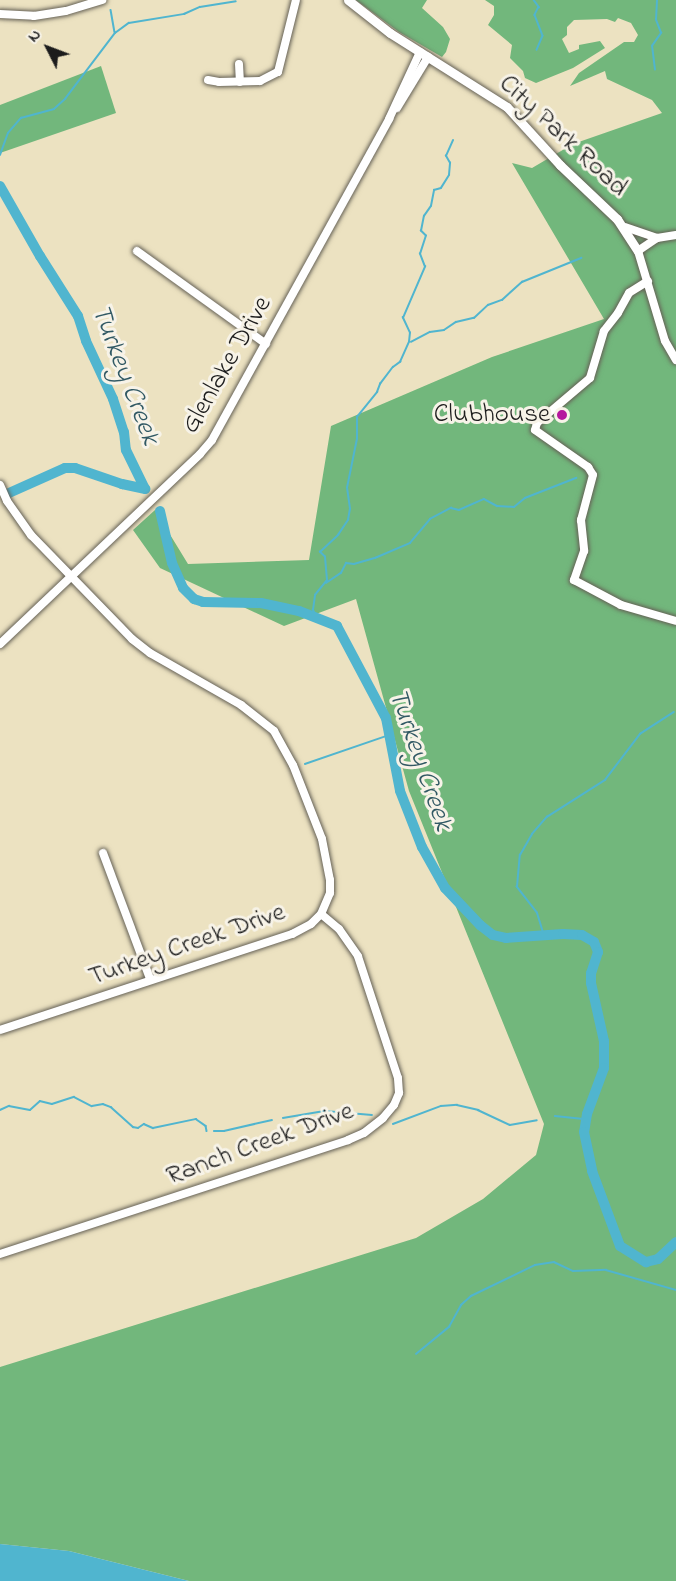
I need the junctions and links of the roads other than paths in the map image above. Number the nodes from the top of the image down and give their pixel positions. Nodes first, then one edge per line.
1 (102, 0) edge
2 (296, 0) edge
3 (348, 0) edge
4 (0, 14) edge
5 (424, 54) junction
6 (239, 64) dead end
7 (207, 80) dead end
8 (240, 82) junction
9 (625, 227) junction
10 (676, 235) edge
11 (657, 238) junction
12 (137, 250) dead end
13 (638, 251) junction
14 (648, 281) junction
15 (266, 344) junction
16 (676, 360) edge
17 (0, 485) edge
18 (72, 577) junction
19 (676, 621) edge
20 (0, 645) edge
21 (103, 853) dead end
22 (321, 914) junction
23 (150, 979) junction
24 (0, 1030) edge
25 (0, 1254) edge

1 - 4 street
2 - 8 street
3 - 5 street, City Park Road
5 - 9 street, City Park Road
5 - 15 street, Glenlake Drive
6 - 8 street
7 - 8 street
9 - 11 street
9 - 13 street, City Park Road
10 - 11 street
11 - 13 street
12 - 15 street
13 - 14 street, City Park Road
14 - 16 street, City Park Road
14 - 19 street
15 - 18 street, Glenlake Drive
17 - 18 street, Turkey Creek Drive
18 - 20 street, Glenlake Drive
18 - 22 street, Turkey Creek Drive
21 - 23 street
22 - 23 street, Turkey Creek Drive
22 - 25 street, Ranch Creek Drive
23 - 24 street, Turkey Creek Drive

